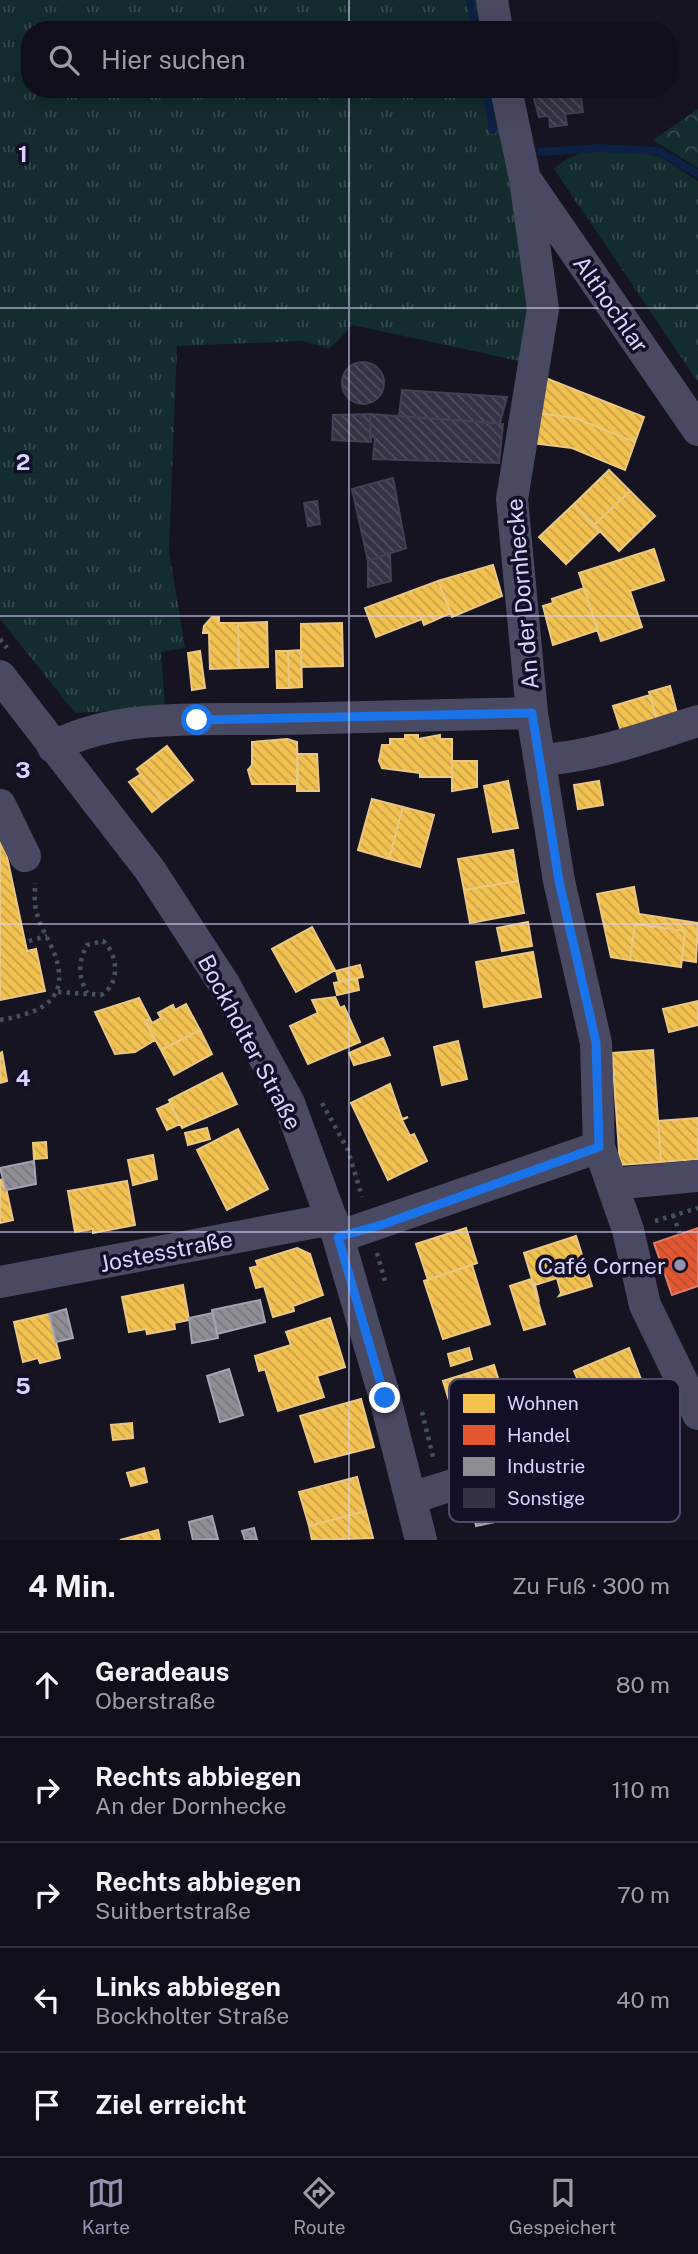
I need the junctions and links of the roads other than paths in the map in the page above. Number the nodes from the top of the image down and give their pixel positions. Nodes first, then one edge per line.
1 (492, 0) edge
2 (495, 21) edge
3 (508, 98) edge
4 (525, 179) junction
5 (698, 430) edge
6 (0, 676) edge
7 (10, 706) edge
8 (532, 713) junction
9 (698, 720) edge
10 (53, 747) junction
11 (540, 760) junction
12 (0, 805) edge
13 (25, 856) road end
14 (599, 1147) junction
15 (698, 1176) edge
16 (612, 1184) junction
17 (335, 1228) junction
18 (0, 1282) edge
19 (698, 1414) edge
20 (449, 1486) edge
21 (411, 1498) junction
22 (421, 1540) edge

1 - 2 street
3 - 4 street, An der Dornhecke
4 - 5 street, Althochlar
4 - 8 street, An der Dornhecke
6 - 7 street, Bockholter Straße
7 - 10 street, Bockholter Straße
8 - 10 street
8 - 11 street, An der Dornhecke
9 - 11 street
10 - 17 street, Bockholter Straße
11 - 14 street, An der Dornhecke
12 - 13 street
14 - 16 street, An der Dornhecke
14 - 17 street, Jostesstraße
15 - 16 street
16 - 19 street, An der Dornhecke
17 - 18 street, Jostesstraße
17 - 21 street, Bockholter Straße
20 - 21 street
21 - 22 street, Bockholter Straße

